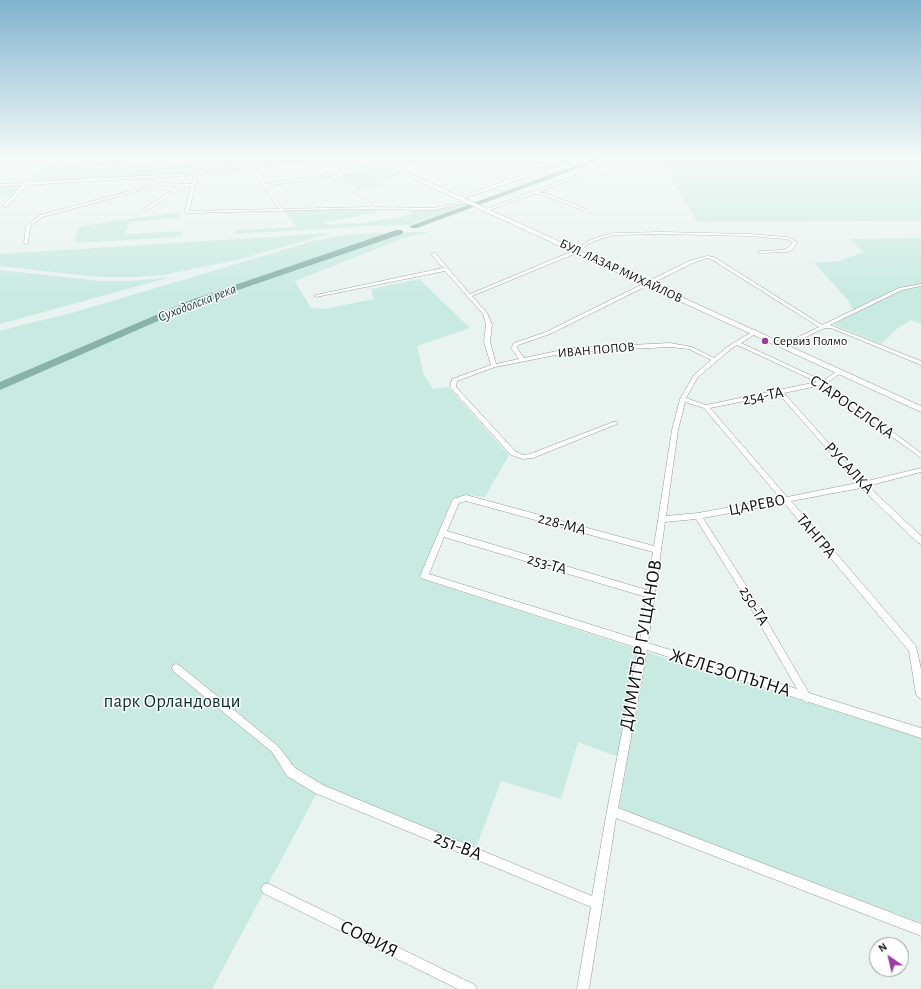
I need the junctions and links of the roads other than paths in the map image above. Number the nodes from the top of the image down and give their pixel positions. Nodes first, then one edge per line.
1 (81, 205) edge
2 (152, 205) edge
3 (189, 205) edge
4 (277, 205) edge
5 (370, 205) edge
6 (453, 205) edge
7 (475, 205) edge
8 (499, 205) edge
9 (573, 205) edge
10 (373, 208) junction
11 (583, 209) dead end
12 (145, 210) dead end
13 (280, 210) junction
14 (486, 210) junction
15 (26, 242) dead end
16 (577, 250) junction
17 (760, 252) dead end
18 (433, 254) dead end
19 (446, 269) junction
20 (647, 284) junction
21 (921, 285) edge
22 (316, 296) dead end
23 (469, 296) junction
24 (821, 326) junction
25 (755, 332) junction
26 (737, 343) junction
27 (783, 346) junction
28 (523, 360) junction
29 (715, 360) junction
30 (921, 363) edge
31 (494, 366) junction
32 (839, 372) junction
33 (823, 383) junction
34 (780, 392) junction
35 (683, 399) junction
36 (706, 407) junction
37 (921, 409) edge
38 (615, 423) dead end
39 (921, 456) edge
40 (921, 470) edge
41 (862, 484) junction
42 (785, 499) junction
43 (698, 516) junction
44 (662, 519) junction
45 (442, 533) junction
46 (921, 541) edge
47 (658, 550) junction
48 (651, 595) junction
49 (643, 646) junction
50 (176, 668) dead end
51 (921, 694) edge
52 (807, 698) junction
53 (921, 733) edge
54 (612, 812) junction
55 (267, 889) dead end
56 (597, 904) junction
57 (921, 930) edge
58 (471, 989) edge
59 (583, 989) edge

1 - 15 street
2 - 12 street
3 - 13 street
4 - 13 street
5 - 10 street
6 - 10 street
7 - 14 street, БУЛ. ЛАЗАР МИХАЙЛОВ
8 - 14 street
9 - 11 street
10 - 13 street
14 - 16 street, БУЛ. ЛАЗАР МИХАЙЛОВ
16 - 17 street
16 - 20 street, БУЛ. ЛАЗАР МИХАЙЛОВ
16 - 23 street
18 - 19 street
19 - 22 street
19 - 23 street
20 - 24 street
20 - 25 street, БУЛ. ЛАЗАР МИХАЙЛОВ
20 - 28 street
21 - 24 street
23 - 31 street
24 - 27 street
24 - 30 street
25 - 26 street, ДИМИТЪР ГУЩАНОВ
25 - 27 street, БУЛ. ЛАЗАР МИХАЙЛОВ
26 - 29 street, ДИМИТЪР ГУЩАНОВ
26 - 33 street, СТАРОСЕЛСКА
27 - 32 street, БУЛ. ЛАЗАР МИХАЙЛОВ
28 - 29 street, ИВАН ПОПОВ
28 - 31 street, ИВАН ПОПОВ
29 - 35 street, ДИМИТЪР ГУЩАНОВ
31 - 38 street, ИВАН ПОПОВ
32 - 33 street, 254-ТА
32 - 37 street, БУЛ. ЛАЗАР МИХАЙЛОВ
33 - 34 street, 254-ТА
33 - 39 street, СТАРОСЕЛСКА
34 - 36 street, 254-ТА
34 - 41 street, РУСАЛКА
35 - 36 street
35 - 44 street, ДИМИТЪР ГУЩАНОВ
36 - 42 street, ТАНГРА
40 - 41 street, ЦАРЕВО
41 - 42 street, ЦАРЕВО
41 - 46 street, РУСАЛКА
42 - 43 street, ЦАРЕВО
42 - 51 street, ТАНГРА
43 - 44 street, ЦАРЕВО
43 - 52 street, 250-ТА
44 - 47 street, ДИМИТЪР ГУЩАНОВ
45 - 47 street, 228-МА
45 - 48 street, 253-ТА
45 - 49 street, ЖЕЛЕЗОПЪТНА
47 - 48 street, ДИМИТЪР ГУЩАНОВ
48 - 49 street, ДИМИТЪР ГУЩАНОВ
49 - 52 street, ЖЕЛЕЗОПЪТНА
49 - 54 street, ДИМИТЪР ГУЩАНОВ
50 - 56 street, 251-ВА
52 - 53 street, ЖЕЛЕЗОПЪТНА
54 - 56 street, ДИМИТЪР ГУЩАНОВ
54 - 57 street
55 - 58 street, СОФИЯ
56 - 59 street, ДИМИТЪР ГУЩАНОВ

